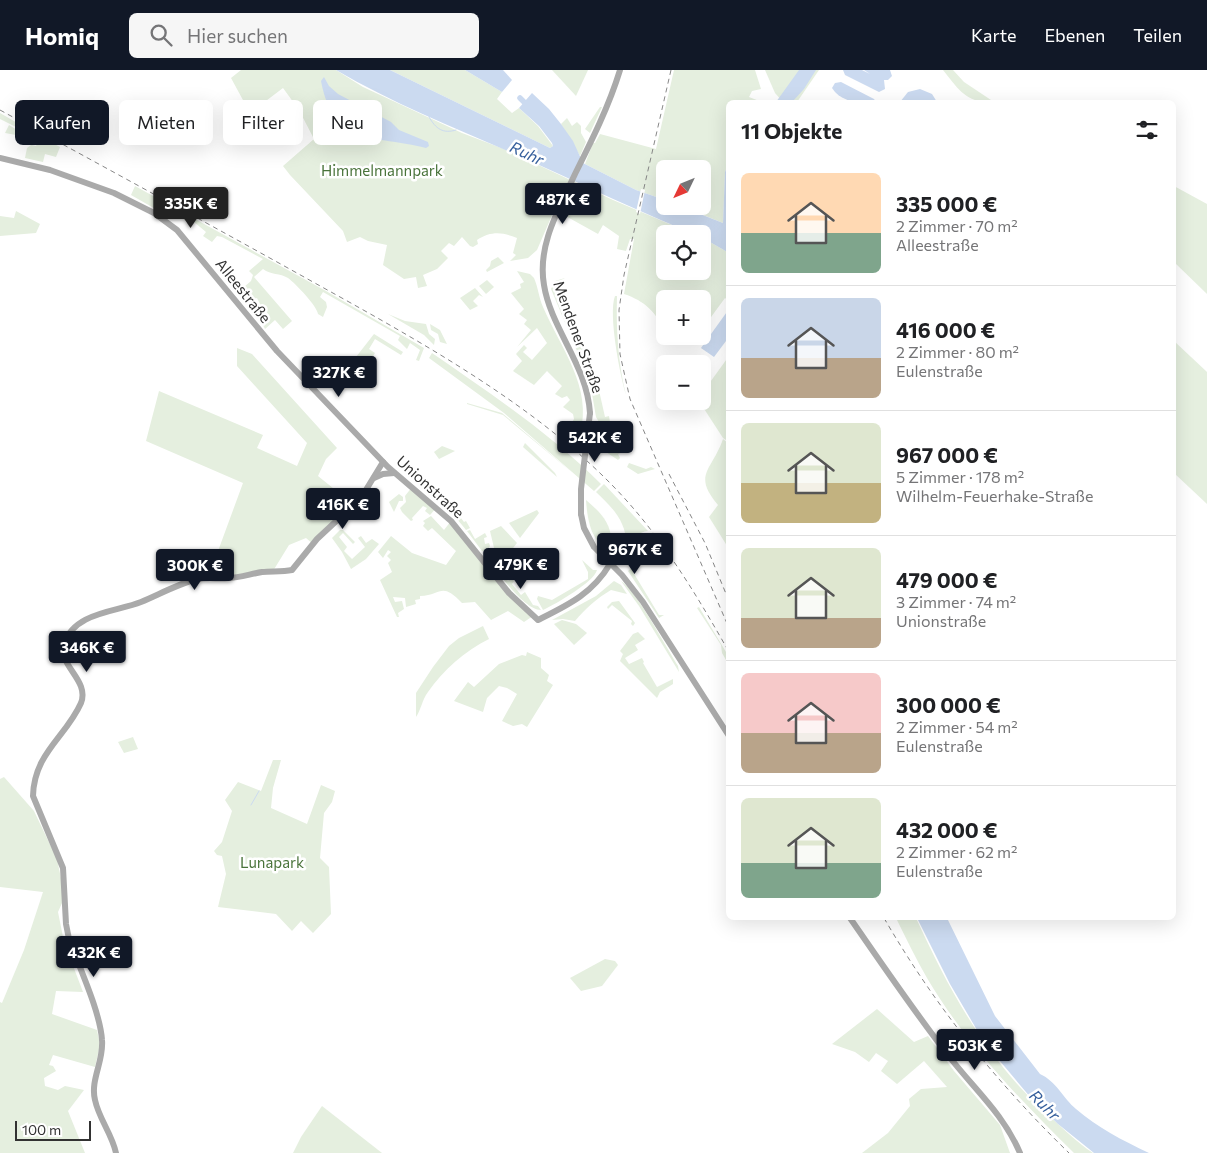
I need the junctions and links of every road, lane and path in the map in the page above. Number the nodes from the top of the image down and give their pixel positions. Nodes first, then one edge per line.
1 (620, 70) edge
2 (0, 158) edge
3 (384, 462) junction
4 (394, 473) junction
5 (374, 478) junction
6 (610, 564) junction
7 (726, 731) edge
8 (851, 920) edge
9 (116, 1153) edge
10 (1020, 1153) edge

1 - 6 main road, Mendener Straße, bridge
2 - 3 main road, Alleestraße
3 - 4 main road, Unionstraße
3 - 5 main road
4 - 5 main road
4 - 6 main road, Unionstraße
5 - 9 main road
6 - 7 main road, Mendener Straße
8 - 10 main road

